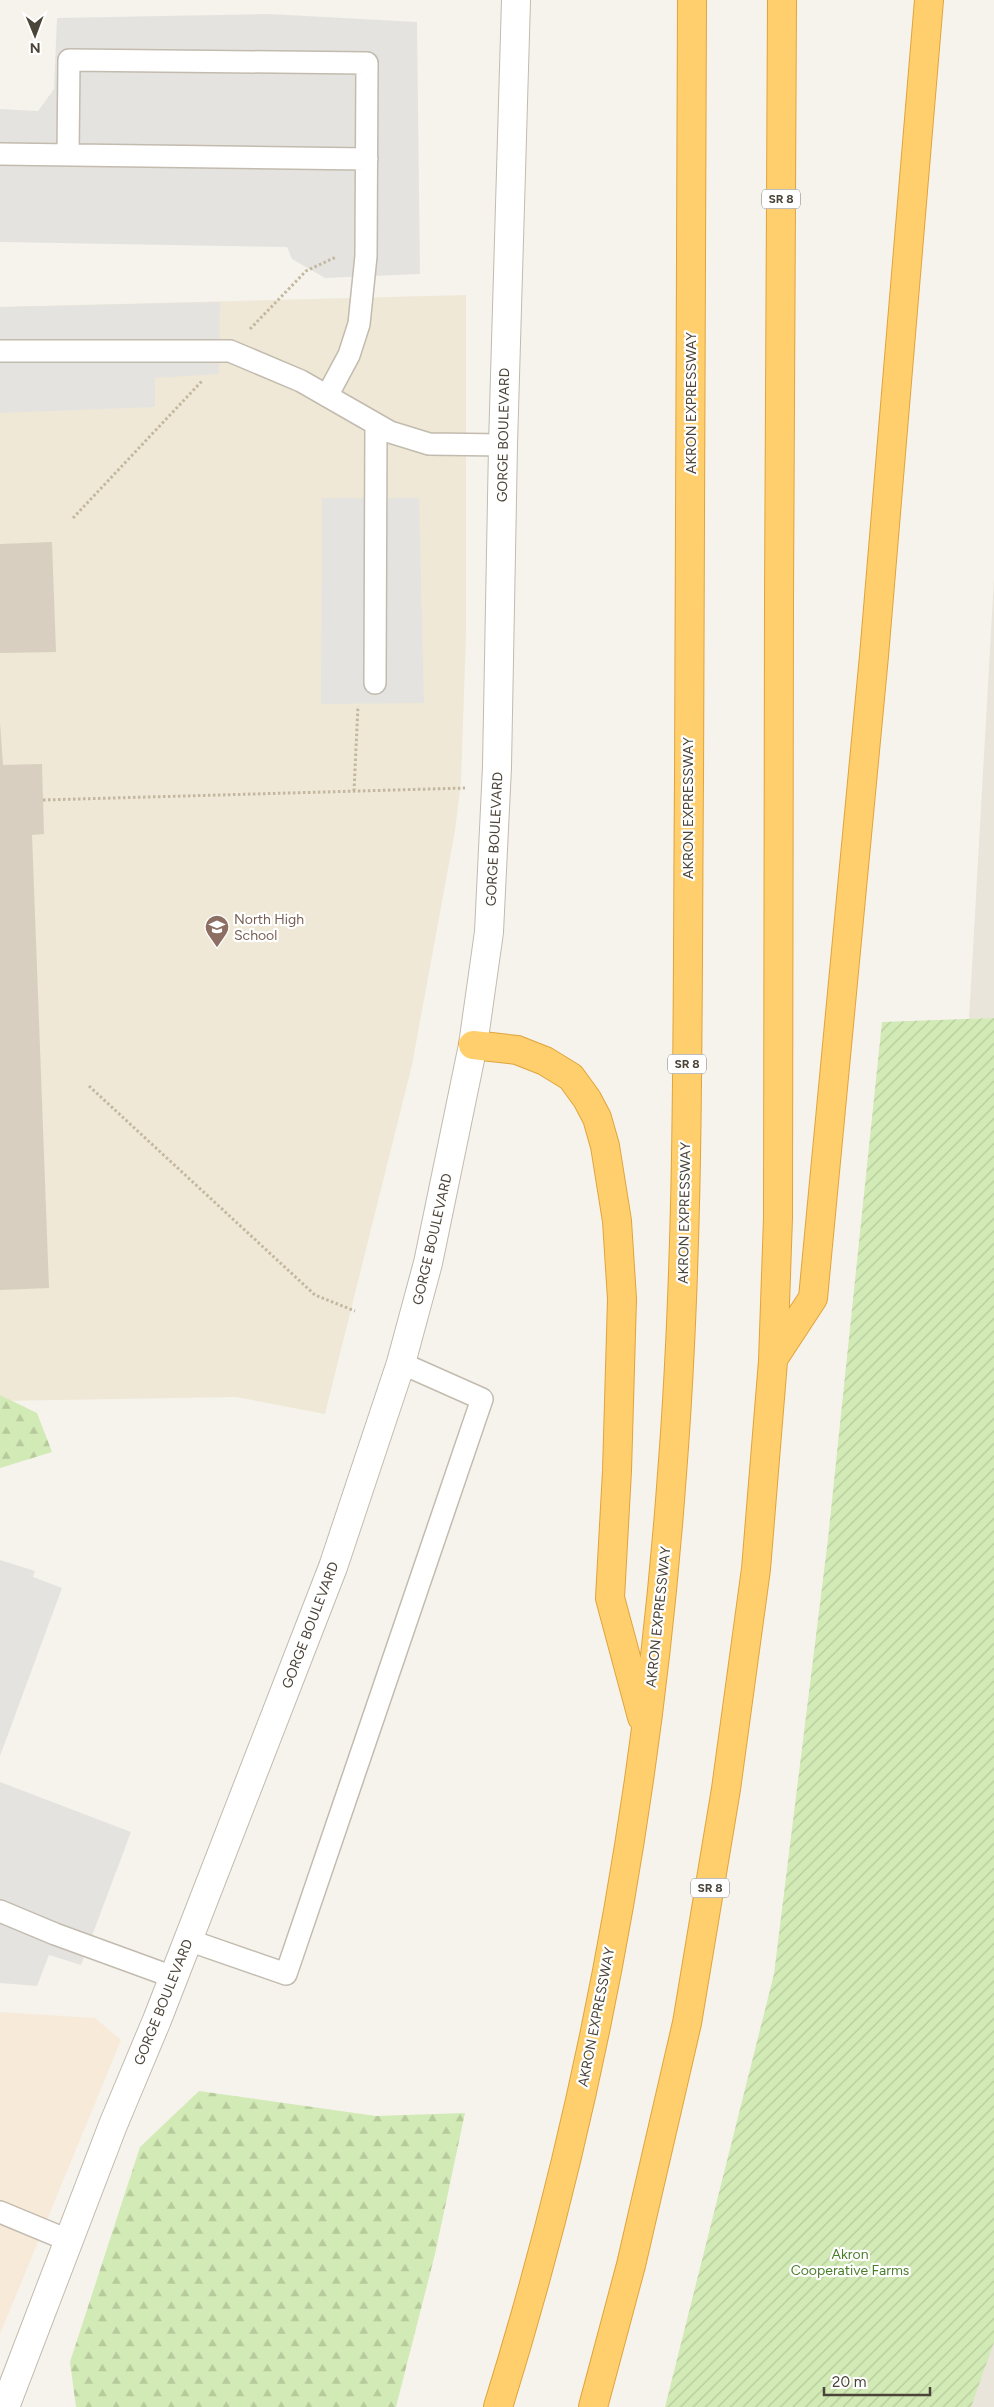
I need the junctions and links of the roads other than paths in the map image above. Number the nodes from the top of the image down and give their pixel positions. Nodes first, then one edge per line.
1 (516, 0) edge
2 (692, 0) edge
3 (782, 0) edge
4 (929, 0) edge
5 (0, 154) edge
6 (68, 155) junction
7 (367, 159) junction
8 (0, 352) edge
9 (327, 396) junction
10 (376, 424) junction
11 (503, 445) junction
12 (375, 683) road end
13 (473, 1045) junction
14 (773, 1361) junction
15 (401, 1363) junction
16 (645, 1731) junction
17 (0, 1911) edge
18 (188, 1940) junction
19 (174, 1977) junction
20 (0, 2212) edge
21 (70, 2241) junction
22 (5, 2407) edge
23 (498, 2407) edge
24 (593, 2407) edge

1 - 11 street, GORGE BOULEVARD
2 - 16 highway, AKRON EXPRESSWAY / SR 8
3 - 14 highway, SR 8
4 - 14 highway
5 - 6 lane
6 - 7 lane
6 - 7 lane
7 - 9 lane
8 - 9 lane
9 - 10 lane
10 - 11 lane
10 - 12 lane
11 - 13 street, GORGE BOULEVARD
13 - 15 street, GORGE BOULEVARD
13 - 16 highway
14 - 24 highway, SR 8
15 - 18 street, GORGE BOULEVARD
15 - 18 lane
16 - 23 highway, AKRON EXPRESSWAY / SR 8
17 - 19 lane
18 - 19 street, GORGE BOULEVARD
19 - 21 street, GORGE BOULEVARD
20 - 21 lane
21 - 22 street, GORGE BOULEVARD

